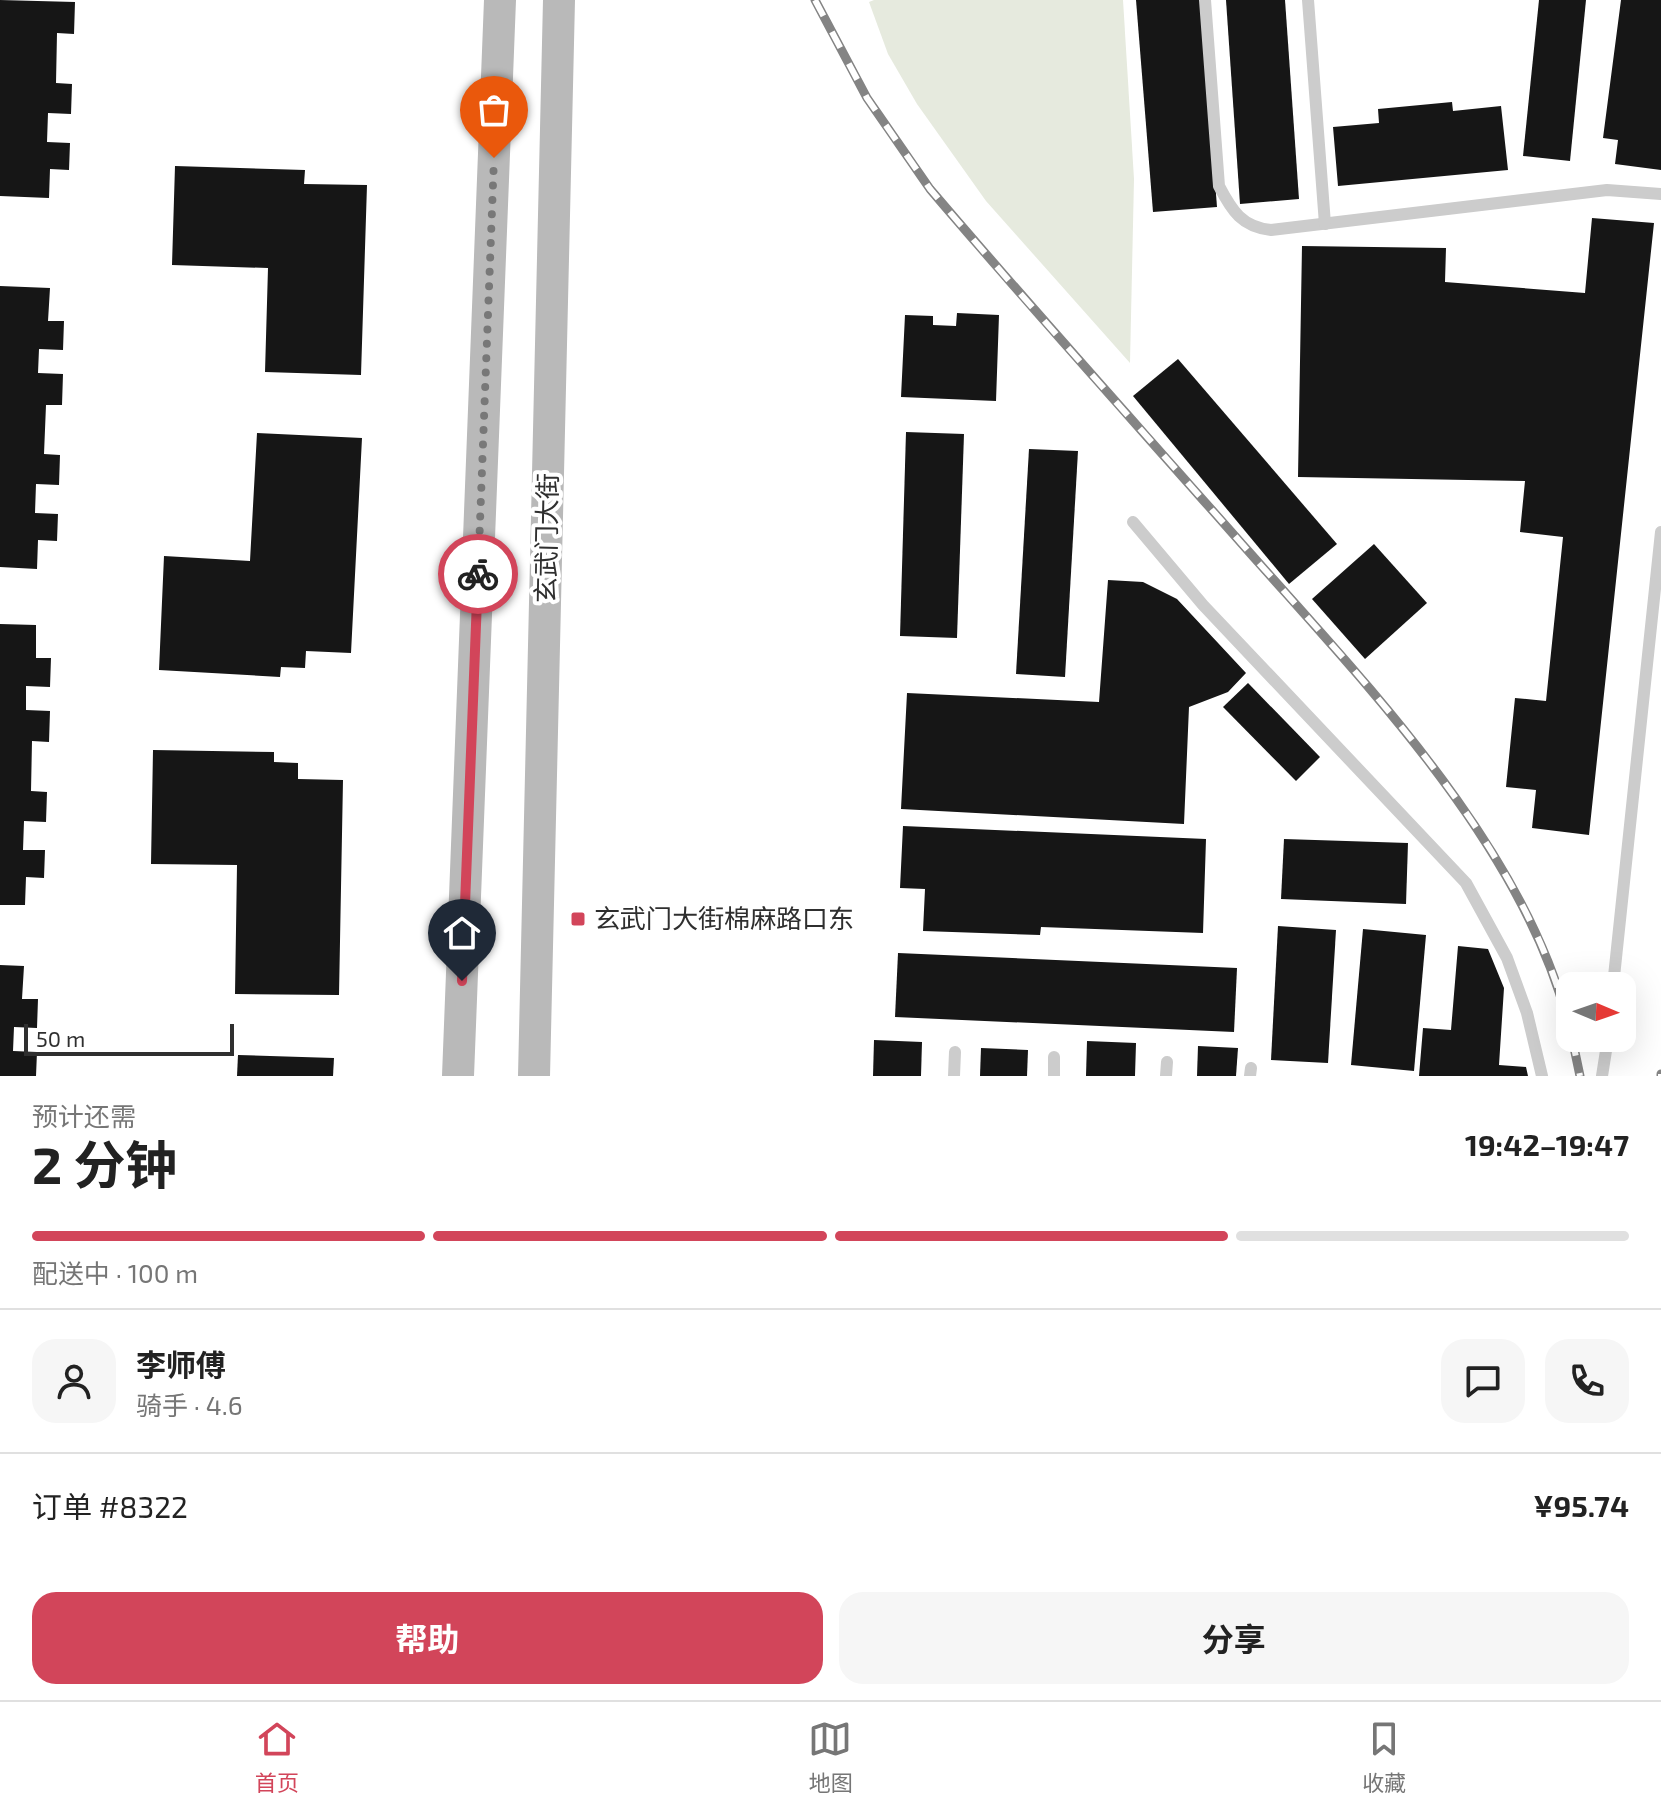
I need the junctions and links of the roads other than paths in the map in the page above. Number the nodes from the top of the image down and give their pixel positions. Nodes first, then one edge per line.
1 (500, 0) edge
2 (559, 0) edge
3 (1205, 0) edge
4 (1308, 0) edge
5 (1661, 194) edge
6 (1325, 224) junction
7 (1133, 522) dead end
8 (1661, 532) edge
9 (1614, 972) edge
10 (955, 1052) dead end
11 (1606, 1052) edge
12 (1054, 1057) dead end
13 (1167, 1062) dead end
14 (458, 1076) edge
15 (534, 1076) edge
16 (954, 1076) edge
17 (1054, 1076) edge
18 (1166, 1076) edge
19 (1542, 1076) edge
20 (1602, 1076) edge

1 - 14 main road
2 - 15 main road, 玄武门大街
3 - 6 lane
4 - 6 lane
5 - 6 lane
7 - 19 lane
8 - 9 lane
10 - 16 lane
11 - 20 lane
12 - 17 lane
13 - 18 lane

